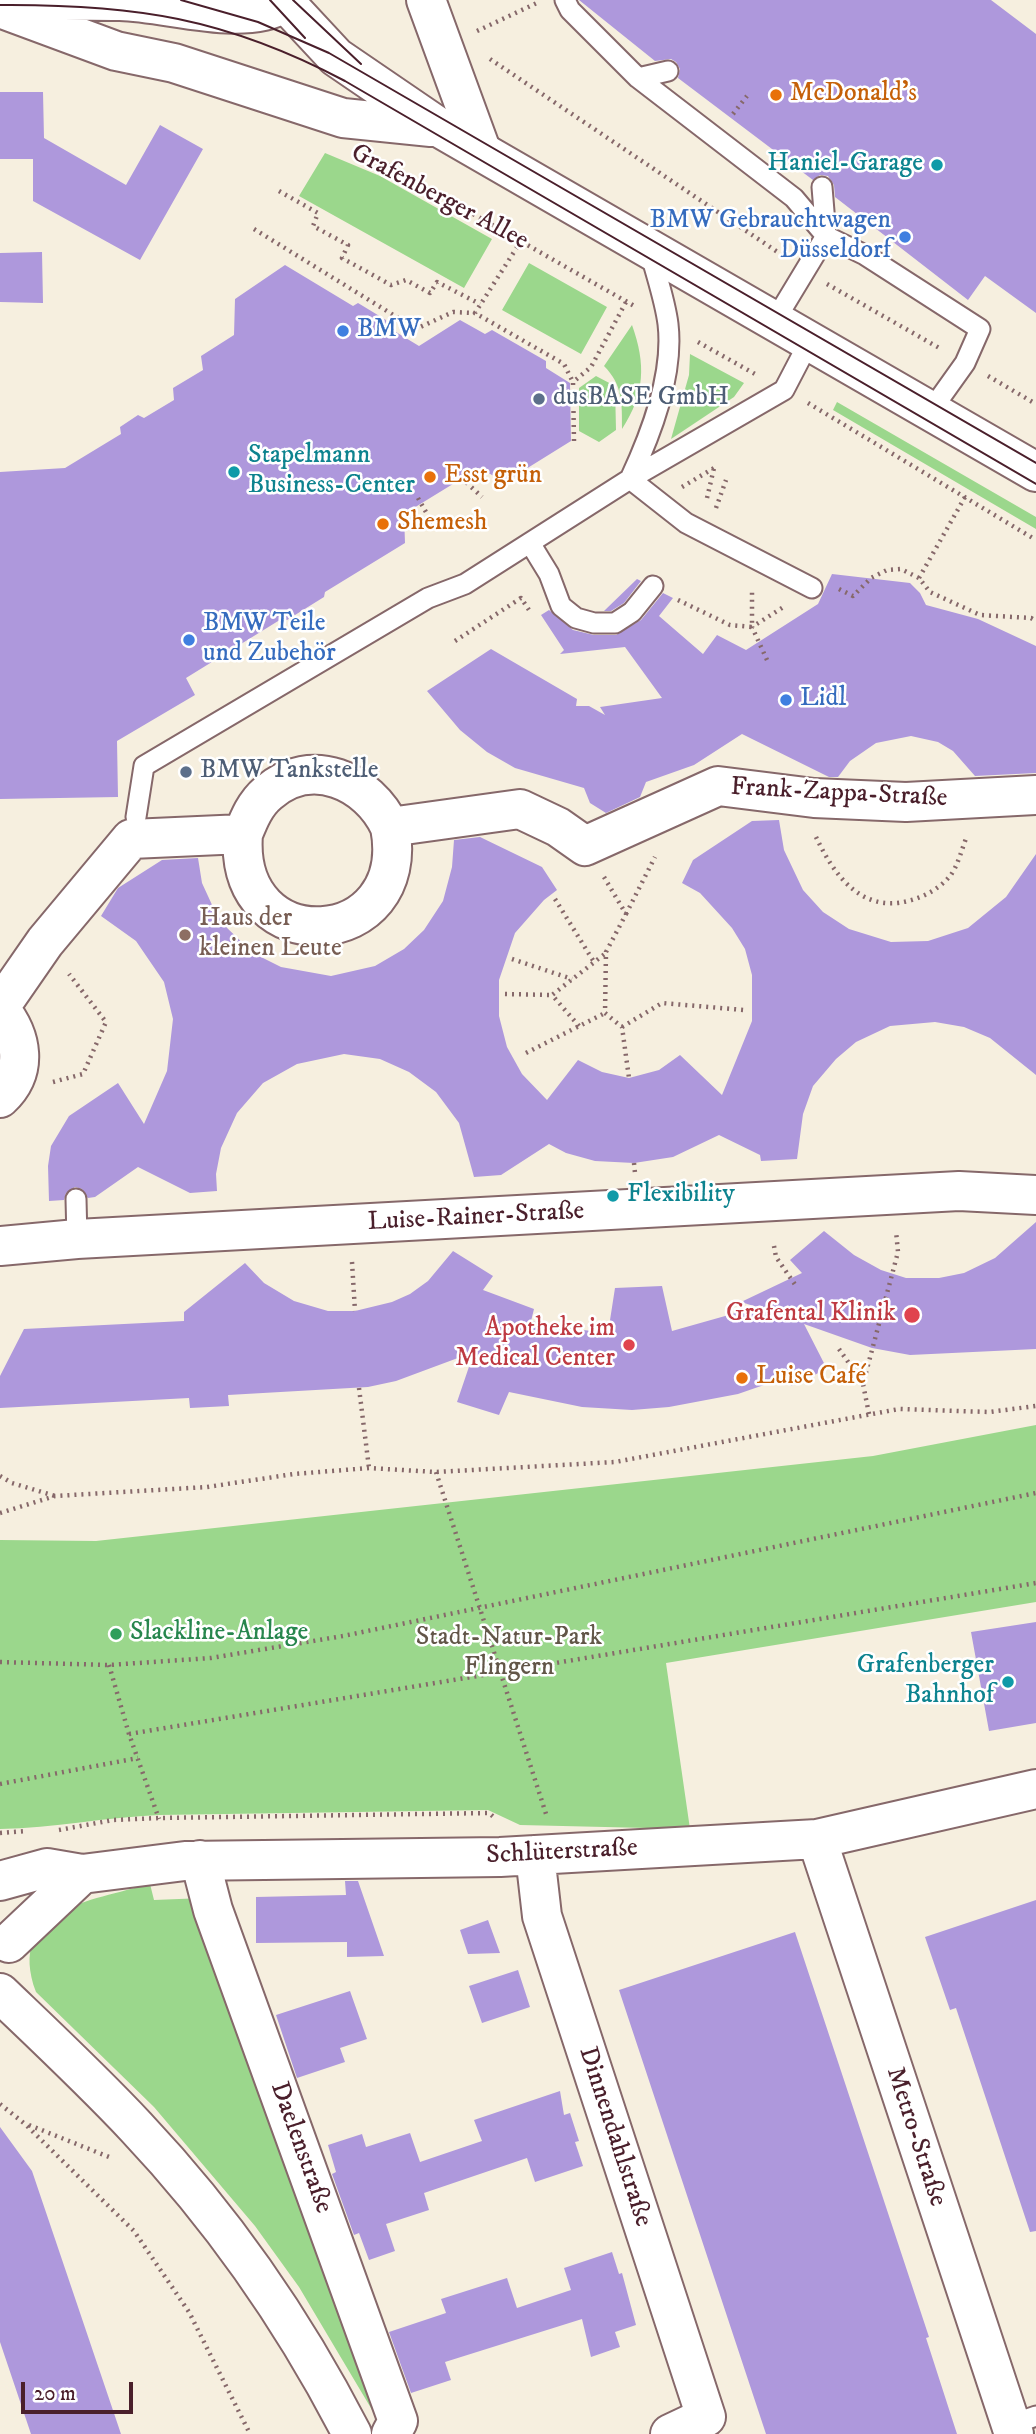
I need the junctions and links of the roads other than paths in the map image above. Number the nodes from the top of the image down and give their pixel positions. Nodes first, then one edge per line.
1 (426, 0) edge
2 (565, 0) edge
3 (124, 1) edge
4 (286, 1) edge
5 (0, 2) edge
6 (0, 8) edge
7 (668, 71) dead end
8 (638, 78) junction
9 (440, 128) junction
10 (481, 150) junction
11 (822, 187) dead end
12 (826, 236) junction
13 (649, 248) junction
14 (774, 322) junction
15 (810, 342) junction
16 (930, 412) junction
17 (1036, 472) edge
18 (630, 479) junction
19 (530, 543) junction
20 (653, 586) dead end
21 (812, 588) road end
22 (1036, 795) edge
23 (136, 817) dead end
24 (390, 827) junction
25 (243, 834) junction
26 (0, 1008) edge
27 (1, 1097) edge
28 (1036, 1195) edge
29 (76, 1199) dead end
30 (77, 1239) junction
31 (0, 1247) edge
32 (1036, 1789) edge
33 (817, 1839) junction
34 (547, 1855) junction
35 (181, 1861) junction
36 (82, 1874) junction
37 (0, 1881) edge
38 (4, 1932) edge
39 (0, 1992) edge
40 (1020, 2425) edge
41 (352, 2434) edge
42 (391, 2434) edge
43 (670, 2434) edge

1 - 10 street
2 - 8 lane
3 - 4 street
3 - 5 street
4 - 9 street
6 - 9 street
7 - 8 lane
8 - 12 lane
9 - 10 street
10 - 13 street
11 - 12 lane
12 - 14 lane
12 - 16 lane
13 - 14 street
13 - 18 lane
14 - 15 street
15 - 16 street
15 - 18 lane
16 - 17 street
18 - 19 lane
18 - 21 lane
19 - 20 lane
19 - 23 lane
22 - 24 street, Frank-Zappa-Straße
24 - 25 street
24 - 25 street
25 - 26 street
26 - 27 street
28 - 30 street, Luise-Rainer-Straße
29 - 30 lane
30 - 31 street, Luise-Rainer-Straße
32 - 33 street, Schlüterstraße
33 - 34 street, Schlüterstraße
33 - 40 street, Metro-Straße
34 - 35 street, Schlüterstraße
34 - 43 street, Dinnendahlstraße
35 - 36 street, Schlüterstraße
35 - 42 street, Daelenstraße
36 - 37 street, Schlüterstraße
36 - 38 street
38 - 39 street
39 - 41 street

